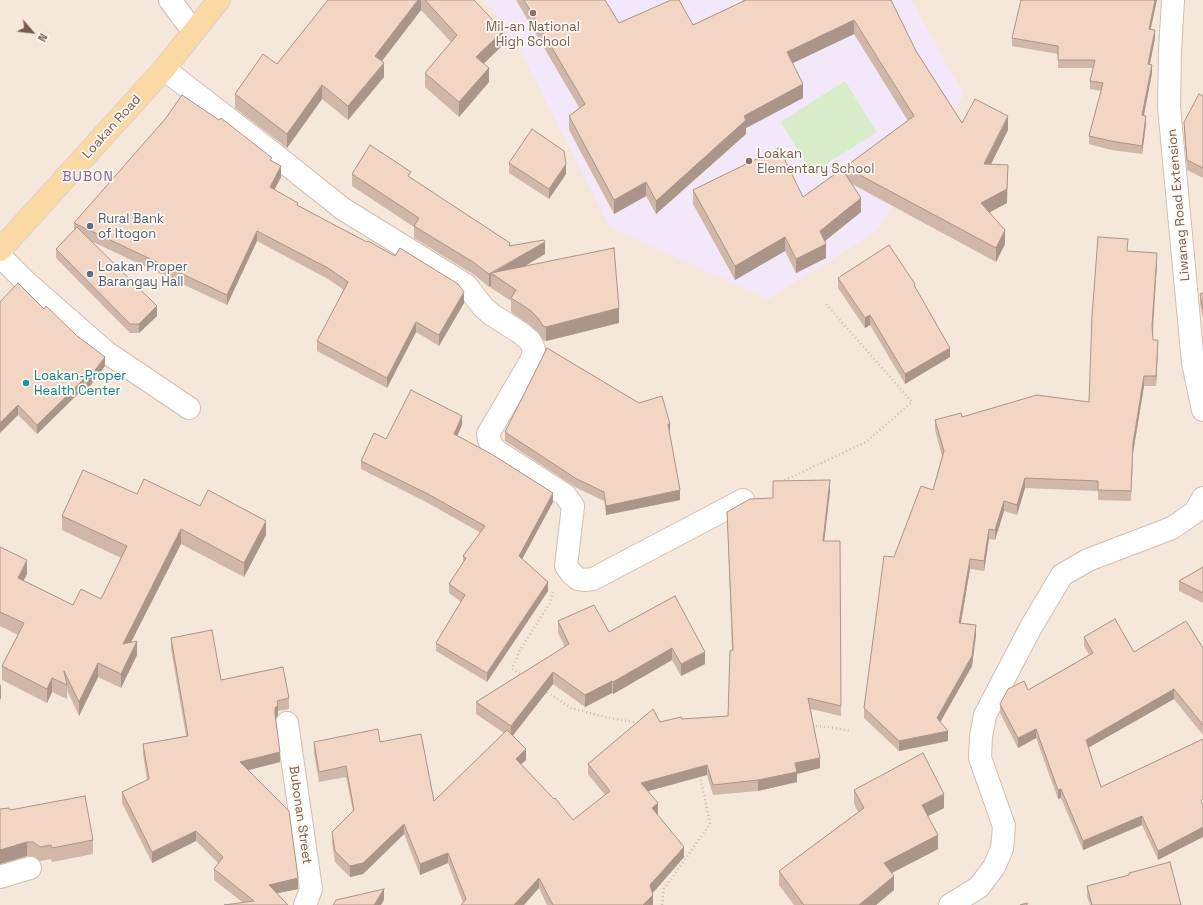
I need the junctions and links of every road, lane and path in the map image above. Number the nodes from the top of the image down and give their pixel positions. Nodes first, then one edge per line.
1 (170, 0) edge
2 (219, 0) edge
3 (1173, 0) edge
4 (193, 31) junction
5 (164, 69) junction
6 (0, 250) edge
7 (0, 256) edge
8 (1194, 276) edge
9 (825, 304) dead end
10 (189, 408) dead end
11 (1203, 410) edge
12 (1203, 498) edge
13 (742, 500) joint
14 (566, 566) junction
15 (525, 678) edge
16 (538, 686) edge
17 (688, 718) junction
18 (696, 719) edge
19 (681, 720) edge
20 (287, 723) dead end
21 (646, 724) edge
22 (690, 726) edge
23 (806, 726) edge
24 (851, 731) dead end
25 (699, 771) edge
26 (30, 868) dead end
27 (0, 877) edge
28 (305, 905) edge
29 (662, 905) edge
30 (950, 905) edge

1 - 4 street
2 - 4 main road, Loakan Road
3 - 8 street, Liwanag Road Extension
4 - 5 main road, Loakan Road
5 - 6 main road, Loakan Road
5 - 14 street
7 - 10 street
8 - 11 street, Liwanag Road Extension
9 - 13 path
12 - 30 street
13 - 14 street
14 - 15 path
16 - 21 path
17 - 18 path
17 - 19 path
17 - 22 path
20 - 28 street, Bubonan Street
23 - 24 path
25 - 29 path
26 - 27 street

